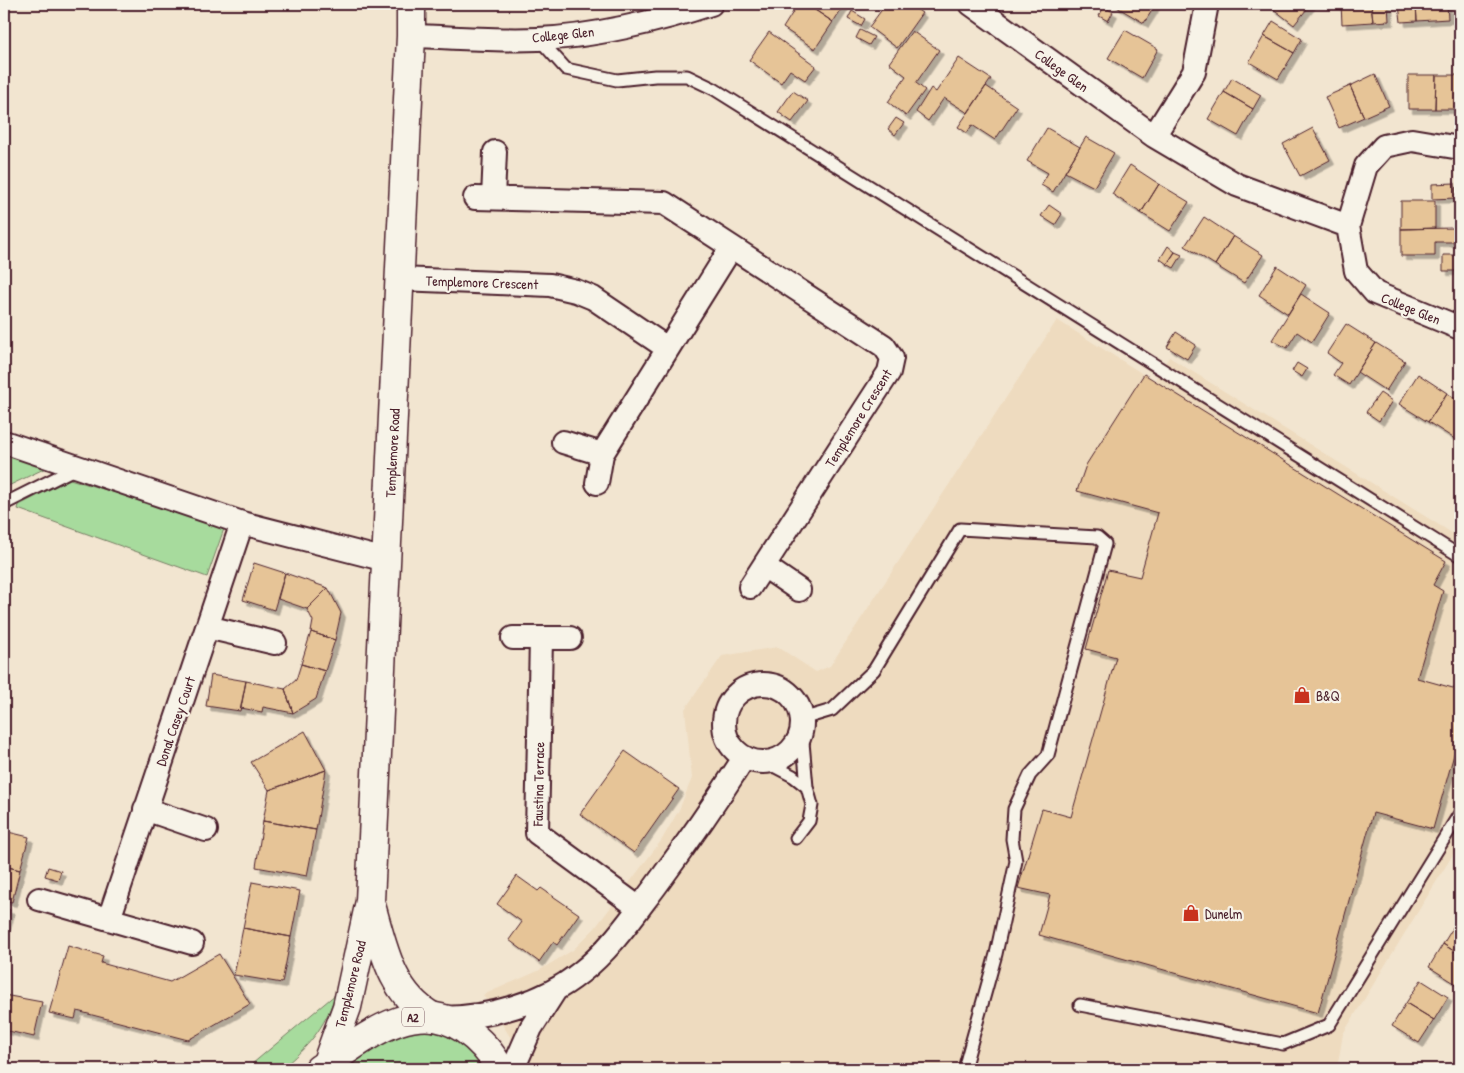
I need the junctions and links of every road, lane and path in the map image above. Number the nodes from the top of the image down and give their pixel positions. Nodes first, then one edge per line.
1 (411, 4) edge
2 (711, 4) edge
3 (971, 4) edge
4 (1206, 4) edge
5 (411, 36) junction
6 (539, 39) junction
7 (1154, 136) junction
8 (1460, 148) edge
9 (495, 152) dead end
10 (1348, 226) junction
11 (731, 248) junction
12 (400, 279) junction
13 (1460, 328) edge
14 (667, 348) junction
15 (4, 442) edge
16 (563, 442) dead end
17 (602, 454) junction
18 (80, 466) junction
19 (597, 483) dead end
20 (4, 504) edge
21 (242, 523) junction
22 (1460, 556) edge
23 (386, 560) junction
24 (764, 566) junction
25 (750, 587) dead end
26 (799, 590) dead end
27 (207, 627) junction
28 (513, 638) dead end
29 (541, 638) junction
30 (570, 638) dead end
31 (275, 643) dead end
32 (802, 725) junction
33 (744, 758) junction
34 (768, 763) junction
35 (806, 787) junction
36 (146, 809) junction
37 (1460, 813) edge
38 (206, 830) dead end
39 (796, 838) dead end
40 (39, 899) dead end
41 (370, 901) junction
42 (639, 908) junction
43 (108, 919) junction
44 (192, 943) dead end
45 (556, 989) junction
46 (1080, 1005) dead end
47 (437, 1017) junction
48 (322, 1067) edge
49 (500, 1069) edge
50 (512, 1069) edge
51 (964, 1069) edge

1 - 5 main road, Templemore Road
2 - 6 street, College Glen
3 - 7 street, College Glen
4 - 7 street
5 - 6 street, College Glen
5 - 12 main road, Templemore Road
6 - 22 lane
7 - 10 street, College Glen
8 - 10 street, College Glen
9 - 11 street, Templemore Crescent
10 - 13 street, College Glen
11 - 14 street
11 - 24 street, Templemore Crescent
12 - 14 street, Templemore Crescent
12 - 23 main road, Templemore Road
14 - 17 street
15 - 18 street
16 - 17 street
17 - 19 street
18 - 20 lane
18 - 21 street
21 - 23 street
21 - 27 street, Donal Casey Court
23 - 41 main road, Templemore Road
24 - 25 street, Templemore Crescent
24 - 26 street
27 - 31 street
27 - 36 street, Donal Casey Court
28 - 29 street
29 - 30 street
29 - 42 street, Faustina Terrace
32 - 33 street
32 - 34 street
32 - 35 lane
32 - 51 lane
33 - 34 street
33 - 42 street
34 - 35 lane
35 - 39 lane
36 - 38 street
36 - 43 street, Donal Casey Court
37 - 46 lane
40 - 43 street
41 - 47 main road, Templemore Road
41 - 48 main road, Templemore Road
42 - 45 street
43 - 44 street
45 - 47 street
45 - 50 street
47 - 48 main road, A2
47 - 49 main road, A2

